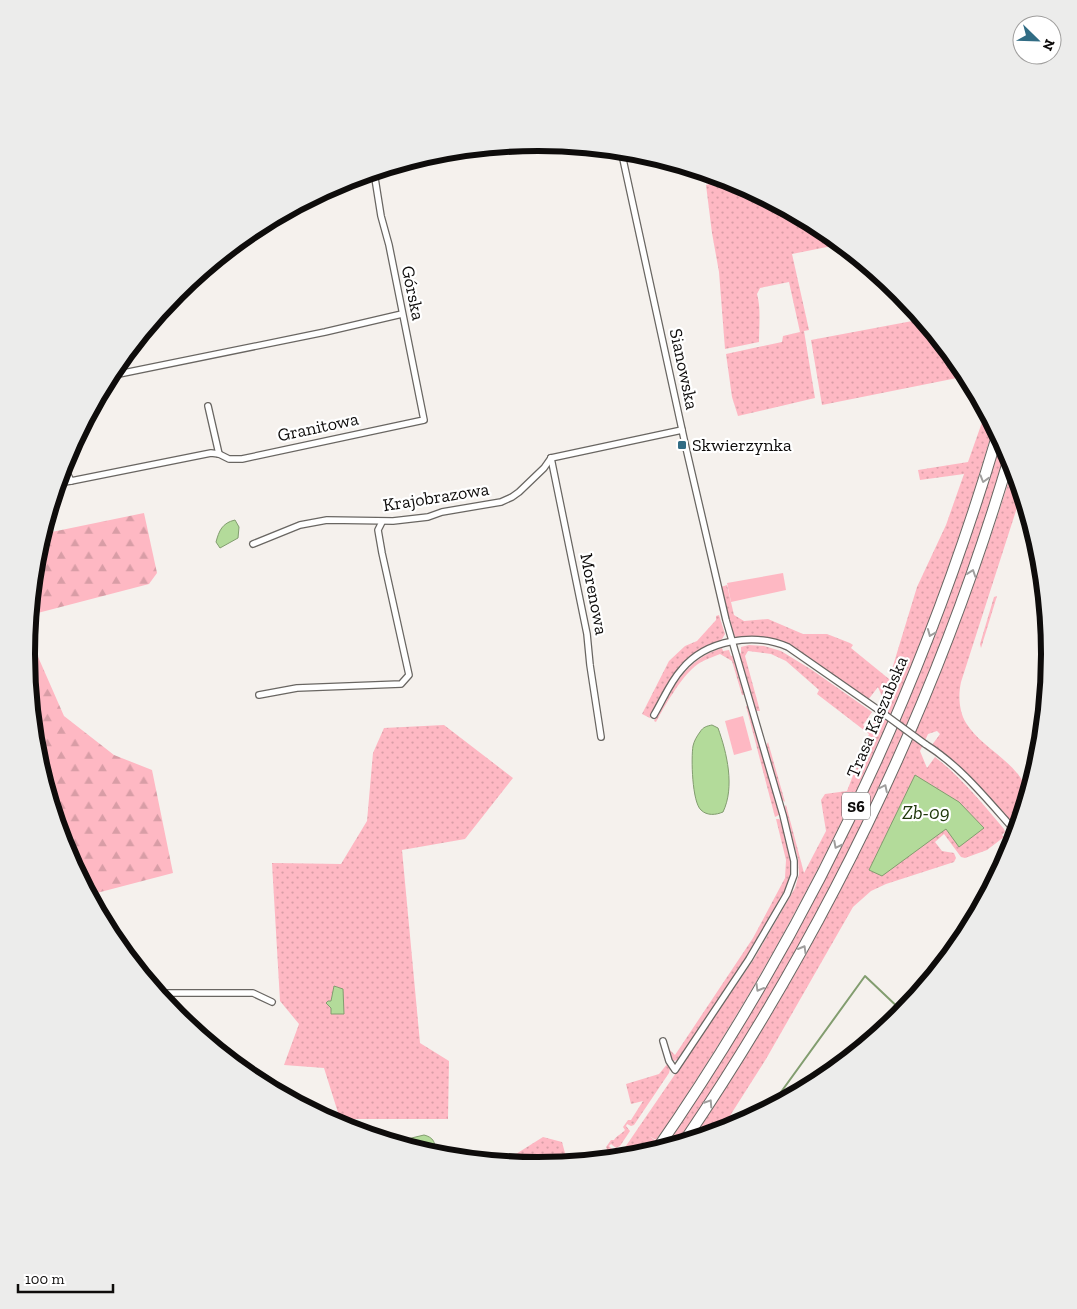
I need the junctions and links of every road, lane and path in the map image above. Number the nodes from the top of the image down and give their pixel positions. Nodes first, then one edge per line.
1 (623, 158) edge
2 (375, 179) edge
3 (402, 314) junction
4 (121, 374) edge
5 (208, 406) dead end
6 (424, 420) joint
7 (682, 430) junction
8 (995, 443) edge
9 (219, 454) junction
10 (551, 458) junction
11 (1006, 467) edge
12 (68, 475) edge
13 (71, 481) junction
14 (66, 482) edge
15 (382, 522) junction
16 (252, 544) dead end
17 (732, 642) junction
18 (258, 695) dead end
19 (654, 715) dead end
20 (600, 737) dead end
21 (1011, 827) edge
22 (166, 993) edge
23 (272, 1002) dead end
24 (663, 1041) dead end
25 (689, 1135) edge
26 (661, 1143) edge

1 - 7 street, Sianowska
2 - 3 street, Górska
3 - 4 street
3 - 6 street, Górska
5 - 9 street
6 - 9 street, Granitowa
7 - 10 street
7 - 17 street, Sianowska
8 -> 26 highway, Trasa Kaszubska / S6
9 - 13 street, Granitowa
10 - 15 street, Krajobrazowa
10 - 20 street, Morenowa
25 -> 11 highway, Trasa Kaszubska / S6
12 - 13 street
13 - 14 street, Granitowa
15 - 16 street, Krajobrazowa
15 - 18 street
17 - 19 street
17 - 21 street, bridge
17 - 24 street, Sianowska
22 - 23 street

